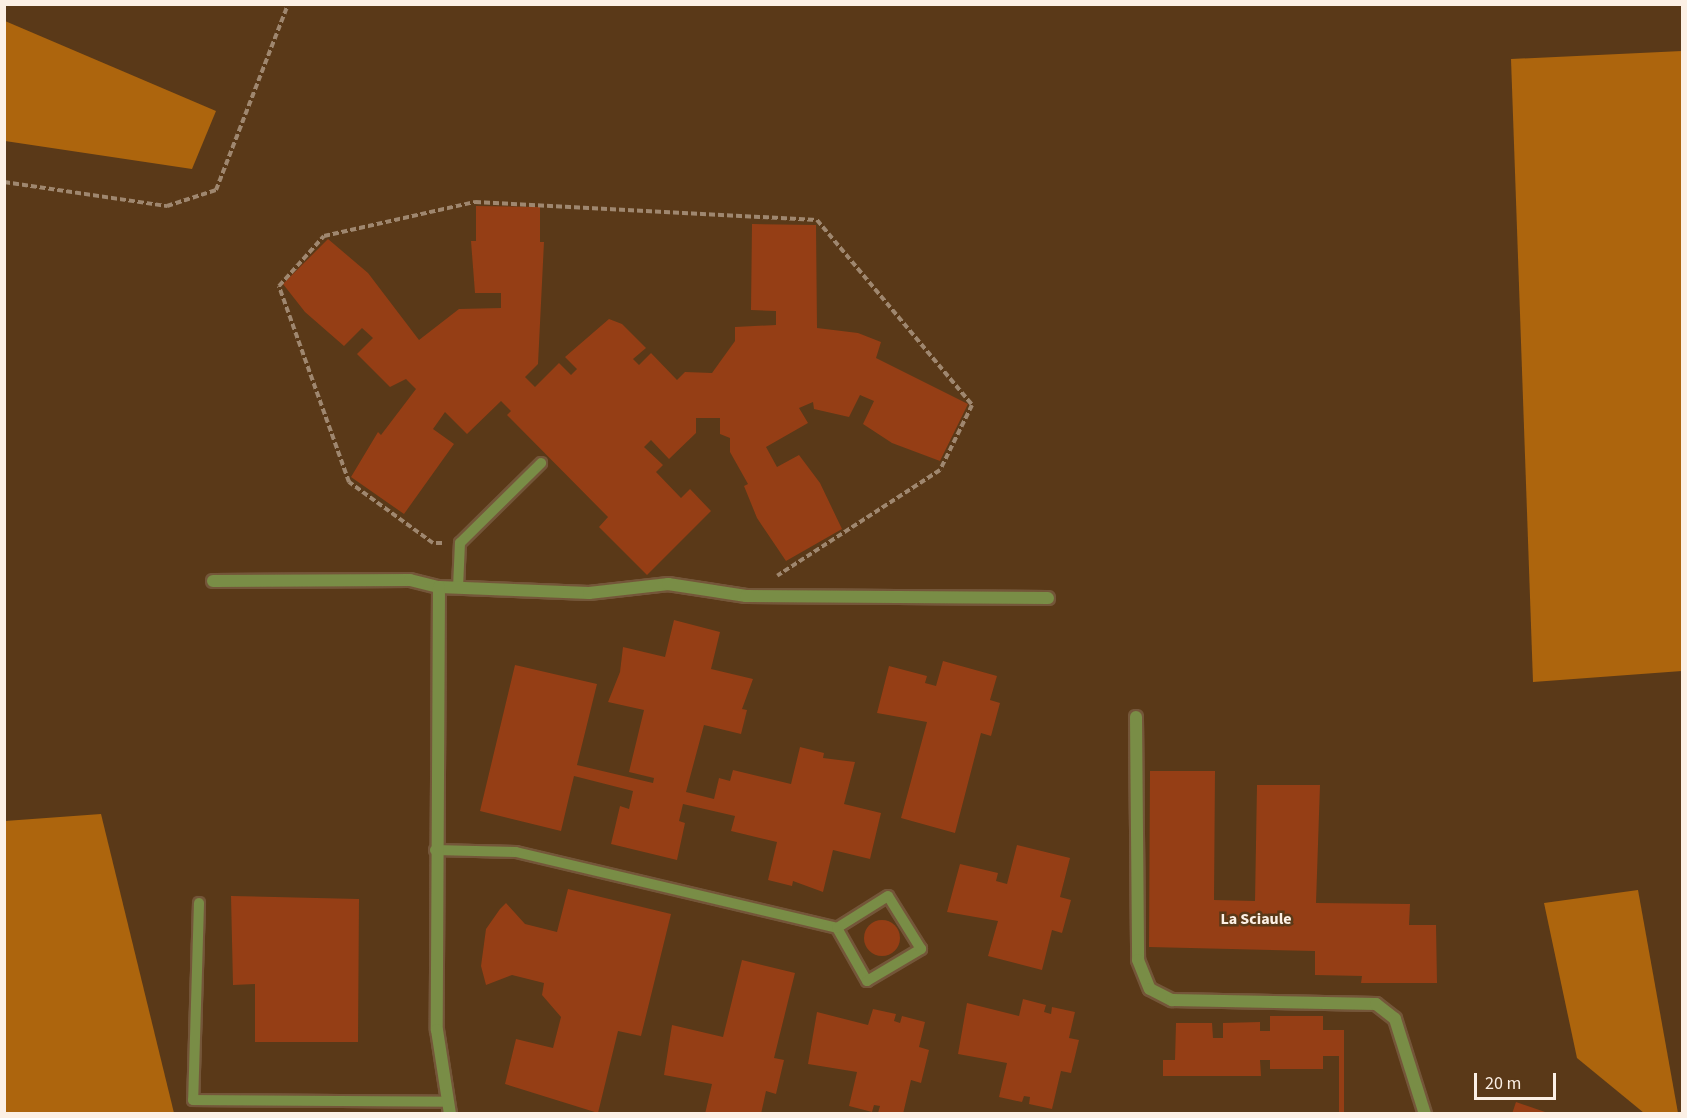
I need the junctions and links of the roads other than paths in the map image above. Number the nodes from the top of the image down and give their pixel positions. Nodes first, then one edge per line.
1 (541, 463) dead end
2 (213, 581) dead end
3 (439, 587) junction
4 (458, 588) junction
5 (1048, 598) dead end
6 (1136, 717) dead end
7 (435, 850) junction
8 (199, 903) dead end
9 (837, 928) junction
10 (449, 1108) edge
11 (1425, 1113) edge

1 - 4 lane
2 - 3 street
3 - 4 street
3 - 7 street
4 - 5 street
6 - 11 street
7 - 9 lane
7 - 10 street
8 - 10 lane
9 - 9 lane

